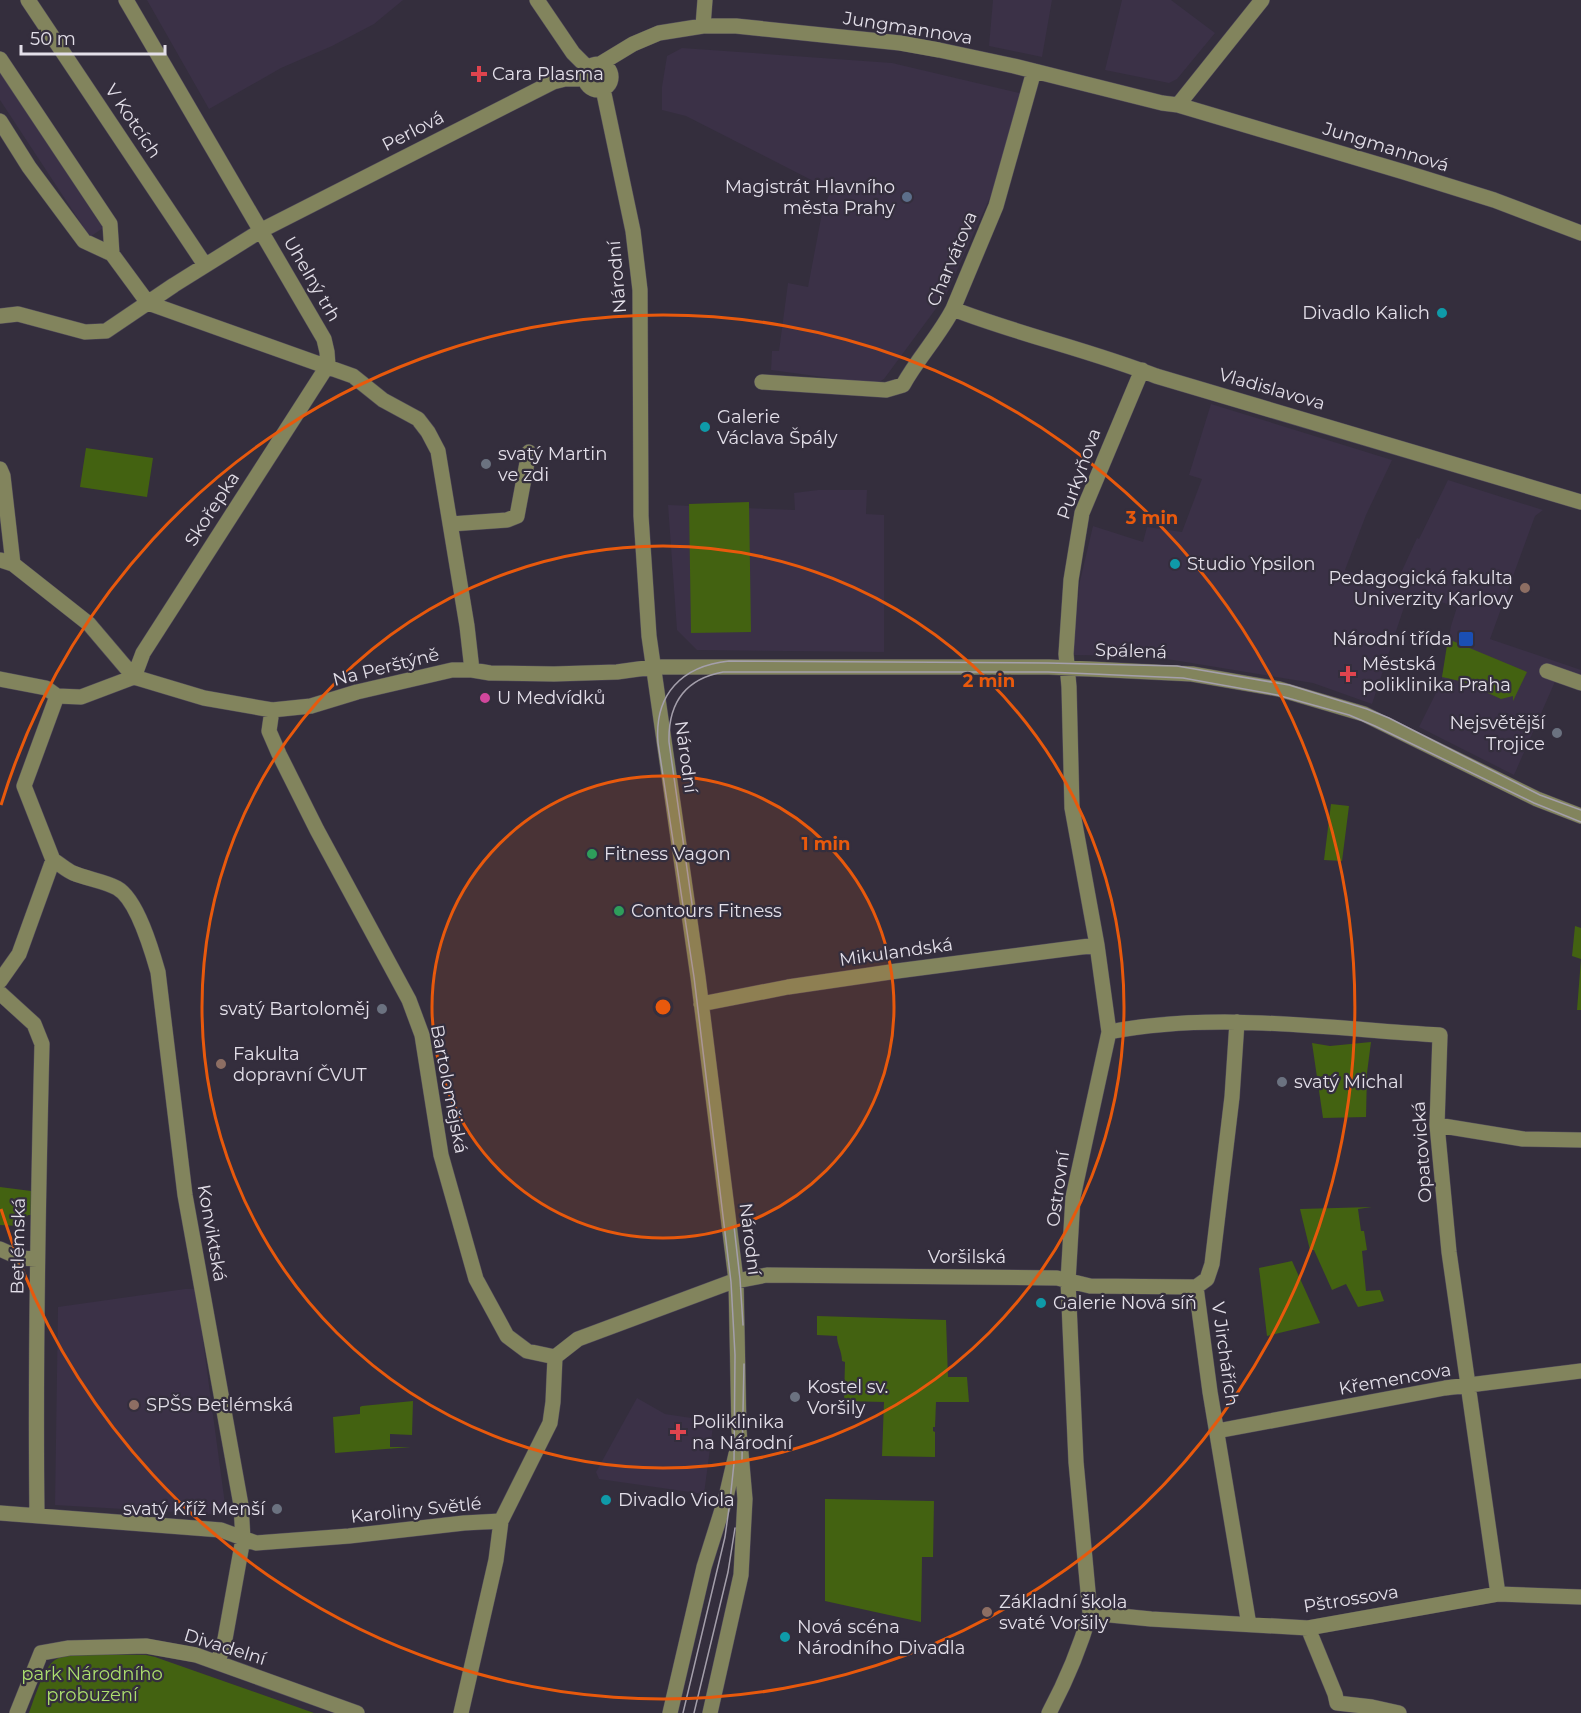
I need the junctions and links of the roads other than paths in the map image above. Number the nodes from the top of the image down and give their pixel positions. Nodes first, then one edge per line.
1 (28, 0) edge
2 (126, 0) edge
3 (537, 0) edge
4 (705, 0) edge
5 (1262, 0) edge
6 (703, 26) junction
7 (0, 59) edge
8 (591, 71) junction
9 (1034, 71) junction
10 (603, 89) junction
11 (1178, 105) junction
12 (0, 122) edge
13 (262, 230) junction
14 (1581, 233) edge
15 (112, 254) junction
16 (205, 265) junction
17 (148, 303) junction
18 (953, 309) junction
19 (0, 316) edge
20 (328, 365) junction
21 (1142, 370) junction
22 (762, 382) dead end
23 (529, 452) dead end
24 (0, 469) edge
25 (1581, 502) edge
26 (451, 524) junction
27 (7, 562) edge
28 (653, 668) junction
29 (1067, 668) junction
30 (472, 670) junction
31 (1547, 671) dead end
32 (134, 677) junction
33 (0, 679) edge
34 (1581, 683) edge
35 (57, 696) junction
36 (272, 710) junction
37 (1581, 816) edge
38 (53, 860) junction
39 (1097, 945) junction
40 (0, 981) edge
41 (0, 993) edge
42 (701, 1004) junction
43 (1237, 1022) junction
44 (1109, 1032) junction
45 (1437, 1125) junction
46 (1581, 1140) edge
47 (0, 1249) edge
48 (37, 1259) junction
49 (736, 1281) junction
50 (1068, 1281) junction
51 (1196, 1287) junction
52 (555, 1357) junction
53 (1581, 1371) edge
54 (1469, 1386) junction
55 (739, 1430) junction
56 (1217, 1431) junction
57 (0, 1513) edge
58 (37, 1516) junction
59 (501, 1521) junction
60 (243, 1539) junction
61 (1498, 1594) junction
62 (1581, 1597) edge
63 (1090, 1613) junction
64 (1249, 1625) junction
65 (1308, 1628) junction
66 (218, 1662) junction
67 (1335, 1708) edge
68 (17, 1713) edge
69 (357, 1713) edge
70 (461, 1713) edge
71 (670, 1713) edge
72 (710, 1713) edge
73 (1049, 1713) edge
74 (1399, 1713) edge

1 - 16 street, V Kotcích
2 - 13 street
3 - 8 street
4 - 6 street
5 - 11 street
6 - 8 street, Jungmannova
6 - 9 street, Jungmannova
7 - 15 street
8 - 10 street
8 - 10 street, Národní
8 - 13 street, Perlová
9 - 11 street, Jungmannova
9 - 18 street, Charvátova
10 - 28 street, Národní
11 - 14 street, Jungmannová
12 - 15 street
13 - 16 street, Uhelný trh
13 - 20 street, Uhelný trh
15 - 17 street
16 - 17 street, Uhelný trh
17 - 19 street, Uhelný trh
17 - 20 street
18 - 21 street, Vladislavova
18 - 22 street, Charvátova
20 - 26 street
20 - 32 street, Skořepka
21 - 25 street, Vladislavova
21 - 29 street, Purkyňova
23 - 26 street
24 - 27 street
26 - 30 street
27 - 32 street
28 - 29 street, Spálená
28 - 30 street, Na Perštýně
28 - 42 street, Národní
29 - 37 street, Spálená
29 - 39 street, Ostrovní
30 - 36 street, Na Perštýně
31 - 34 street
32 - 35 street
32 - 36 street, Na Perštýně
33 - 35 street
35 - 38 street
36 - 52 street, Bartolomějská
38 - 40 street
38 - 60 street, Konviktská
39 - 42 street, Mikulandská
39 - 44 street, Ostrovní
41 - 48 street, Betlémská
42 - 49 street, Národní
43 - 44 street, Opatovická
43 - 45 street, Opatovická
43 - 51 street, V Jirchářích
44 - 50 street, Ostrovní
45 - 46 street
45 - 54 street, Opatovická
47 - 48 street
48 - 58 street, Betlémská
49 - 50 street, Voršilská
49 - 52 street
49 - 55 street, Národní
50 - 51 street, Voršilská
50 - 63 street, Ostrovní
51 - 56 street, V Jirchářích
52 - 59 street, Karoliny Světlé
53 - 54 street, Křemencova
54 - 56 street, Křemencova
54 - 61 street, Opatovická
55 - 71 street, Národní
55 - 72 street, Národní
56 - 64 street, V Jirchářích
57 - 58 street, Karoliny Světlé
58 - 60 street, Karoliny Světlé
59 - 60 street, Karoliny Světlé
59 - 70 street
60 - 66 street, Konviktská
61 - 62 street, Pštrossova
61 - 65 street, Pštrossova
63 - 64 street, Pštrossova
63 - 73 street, Ostrovní
64 - 65 street, Pštrossova
65 - 67 street
66 - 68 street, Divadelní
66 - 69 street, Divadelní
67 - 74 street

